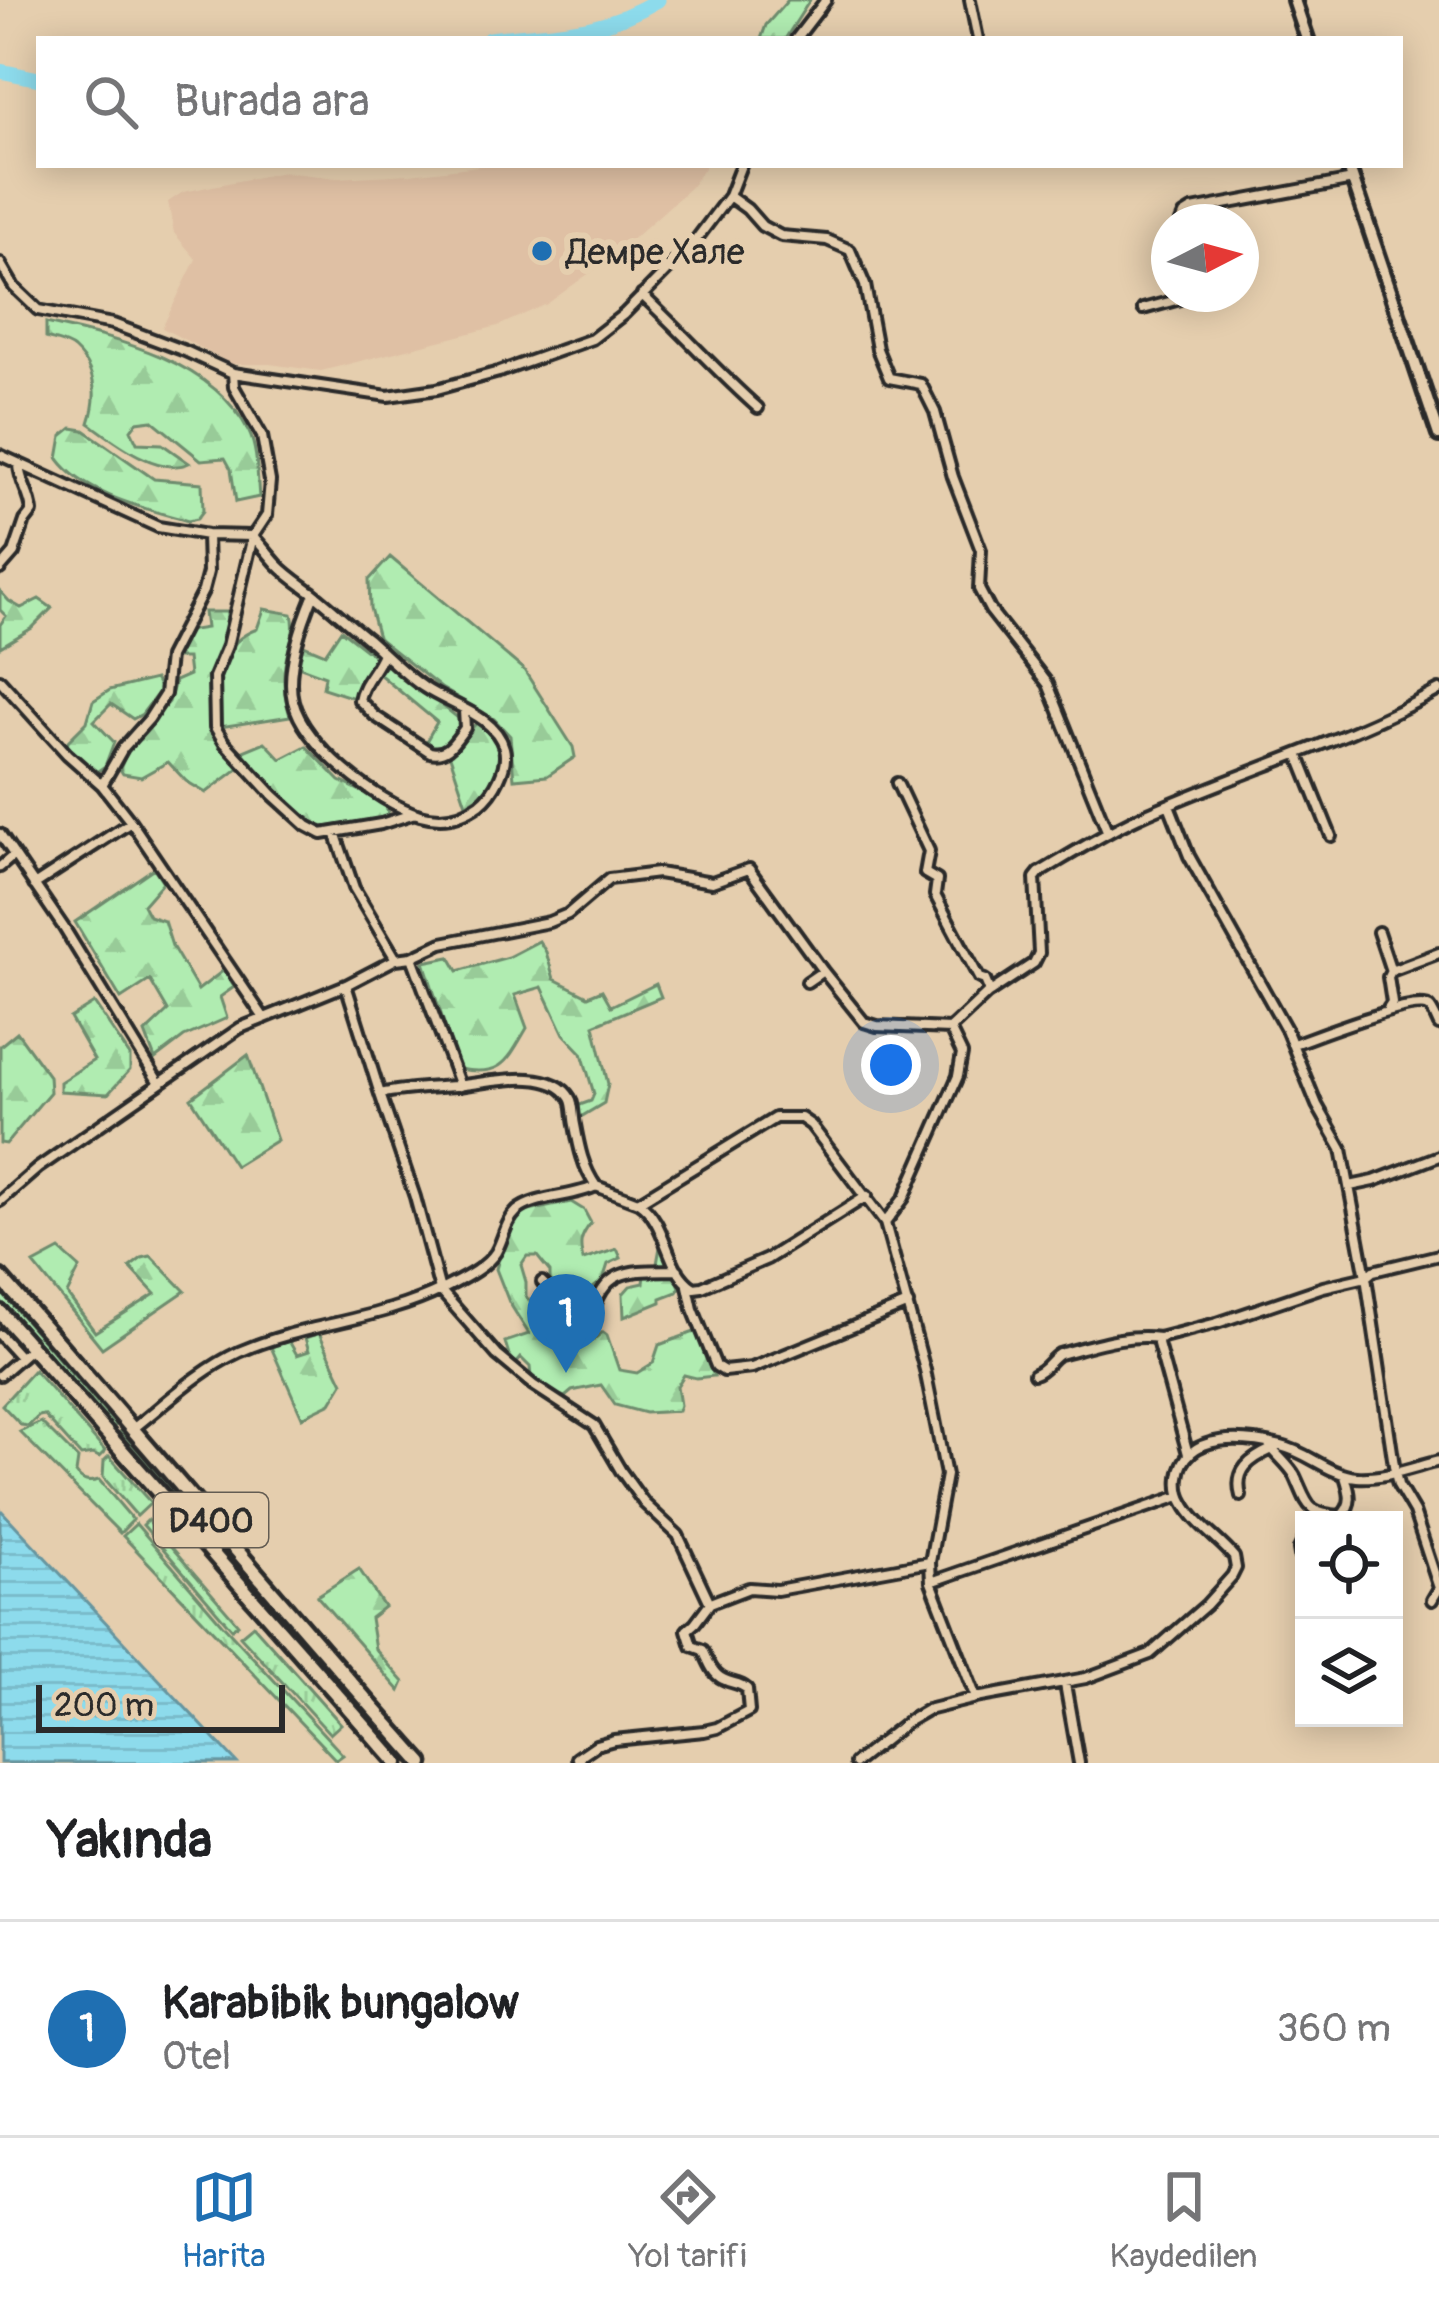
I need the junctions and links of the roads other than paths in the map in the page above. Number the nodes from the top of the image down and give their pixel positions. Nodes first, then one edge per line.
1 (826, 0) edge
2 (970, 0) edge
3 (1294, 0) edge
4 (798, 36) edge
5 (977, 36) edge
6 (1306, 36) edge
7 (740, 168) edge
8 (1349, 168) edge
9 (1353, 180) junction
10 (729, 196) junction
11 (1224, 204) edge
12 (0, 263) edge
13 (642, 295) junction
14 (1151, 307) edge
15 (1144, 309) dead end
16 (233, 373) junction
17 (1439, 396) edge
18 (1425, 400) junction
19 (758, 408) dead end
20 (1439, 435) edge
21 (0, 455) edge
22 (19, 465) junction
23 (207, 535) junction
24 (253, 536) junction
25 (0, 569) edge
26 (314, 594) junction
27 (383, 652) junction
28 (0, 680) edge
29 (1439, 690) edge
30 (464, 709) junction
31 (1298, 754) junction
32 (897, 782) dead end
33 (103, 784) junction
34 (1168, 805) junction
35 (413, 813) junction
36 (131, 822) junction
37 (335, 832) junction
38 (1108, 833) junction
39 (1331, 836) dead end
40 (2, 841) edge
41 (14, 855) junction
42 (0, 867) edge
43 (34, 885) junction
44 (1378, 932) dead end
45 (1439, 953) edge
46 (412, 957) junction
47 (396, 959) junction
48 (823, 971) junction
49 (1391, 971) junction
50 (807, 982) dead end
51 (346, 985) junction
52 (990, 992) junction
53 (1387, 1010) junction
54 (264, 1018) junction
55 (1439, 1025) edge
56 (950, 1029) junction
57 (1293, 1044) junction
58 (159, 1083) junction
59 (460, 1086) junction
60 (380, 1094) junction
61 (1439, 1156) edge
62 (596, 1186) junction
63 (1350, 1186) junction
64 (867, 1196) junction
65 (0, 1201) edge
66 (638, 1202) junction
67 (885, 1223) junction
68 (1439, 1256) edge
69 (678, 1270) junction
70 (0, 1277) edge
71 (1366, 1277) junction
72 (542, 1282) dead end
73 (688, 1286) junction
74 (440, 1290) junction
75 (908, 1304) junction
76 (0, 1312) edge
77 (0, 1335) edge
78 (1159, 1338) junction
79 (26, 1352) junction
80 (1034, 1374) dead end
81 (0, 1375) edge
82 (134, 1428) junction
83 (1271, 1446) junction
84 (1188, 1454) junction
85 (1439, 1461) edge
86 (1395, 1472) junction
87 (1344, 1474) junction
88 (1180, 1496) junction
89 (1241, 1496) dead end
90 (1317, 1511) edge
91 (1347, 1511) edge
92 (929, 1562) junction
93 (931, 1582) junction
94 (1432, 1600) dead end
95 (710, 1603) junction
96 (1065, 1684) junction
97 (976, 1698) junction
98 (397, 1763) edge
99 (422, 1763) edge
100 (581, 1763) edge
101 (855, 1763) edge
102 (1079, 1763) edge

1 - 4 street
2 - 5 street
3 - 6 street
7 - 10 street
8 - 9 street
9 - 11 street
9 - 18 street
10 - 13 street
10 - 38 street
12 - 16 street
13 - 16 street
13 - 19 street
14 - 15 street
16 - 24 street
17 - 18 street
18 - 20 street
21 - 22 street
22 - 23 street
22 - 25 street
23 - 24 street
23 - 33 street
24 - 26 street
24 - 37 street
26 - 27 street
26 - 35 street
27 - 30 street
27 - 30 street
28 - 33 street
29 - 31 street
30 - 35 street
31 - 34 street
31 - 39 street
32 - 52 street
33 - 36 street
34 - 38 street
34 - 57 street
35 - 37 street
36 - 43 street
36 - 54 street
37 - 47 street
38 - 52 street
40 - 41 street
41 - 42 street
41 - 43 street
43 - 58 street
44 - 49 street
45 - 49 street
46 - 47 street
46 - 48 street
46 - 59 street
47 - 51 street
48 - 50 street
48 - 56 street
49 - 53 street
51 - 54 street
51 - 60 street
52 - 56 street
53 - 55 street
53 - 57 street
54 - 58 street
56 - 67 street
57 - 63 street
58 - 65 street
59 - 60 street
59 - 62 street
60 - 74 street
61 - 63 street
62 - 66 street
62 - 74 street
63 - 71 street
64 - 66 street
64 - 67 street
64 - 73 street
66 - 69 street
67 - 75 street
68 - 71 street
69 - 72 street
69 - 73 street
70 - 82 highway, D400
71 - 78 street
71 - 86 street
73 - 75 street
74 - 82 street
74 - 95 street
75 - 92 street
76 - 79 highway, D400
77 - 79 street
78 - 80 street
78 - 84 street
79 - 81 street
79 - 98 highway, D400
82 - 99 highway, D400
83 - 84 street
83 - 87 street
83 - 89 street
83 - 90 street
84 - 88 street
85 - 86 street
86 - 87 street
86 - 94 street
87 - 91 street
88 - 93 street
88 - 96 street
92 - 93 street
92 - 95 street
93 - 97 street
95 - 100 street
96 - 97 street
96 - 102 street
97 - 101 street

